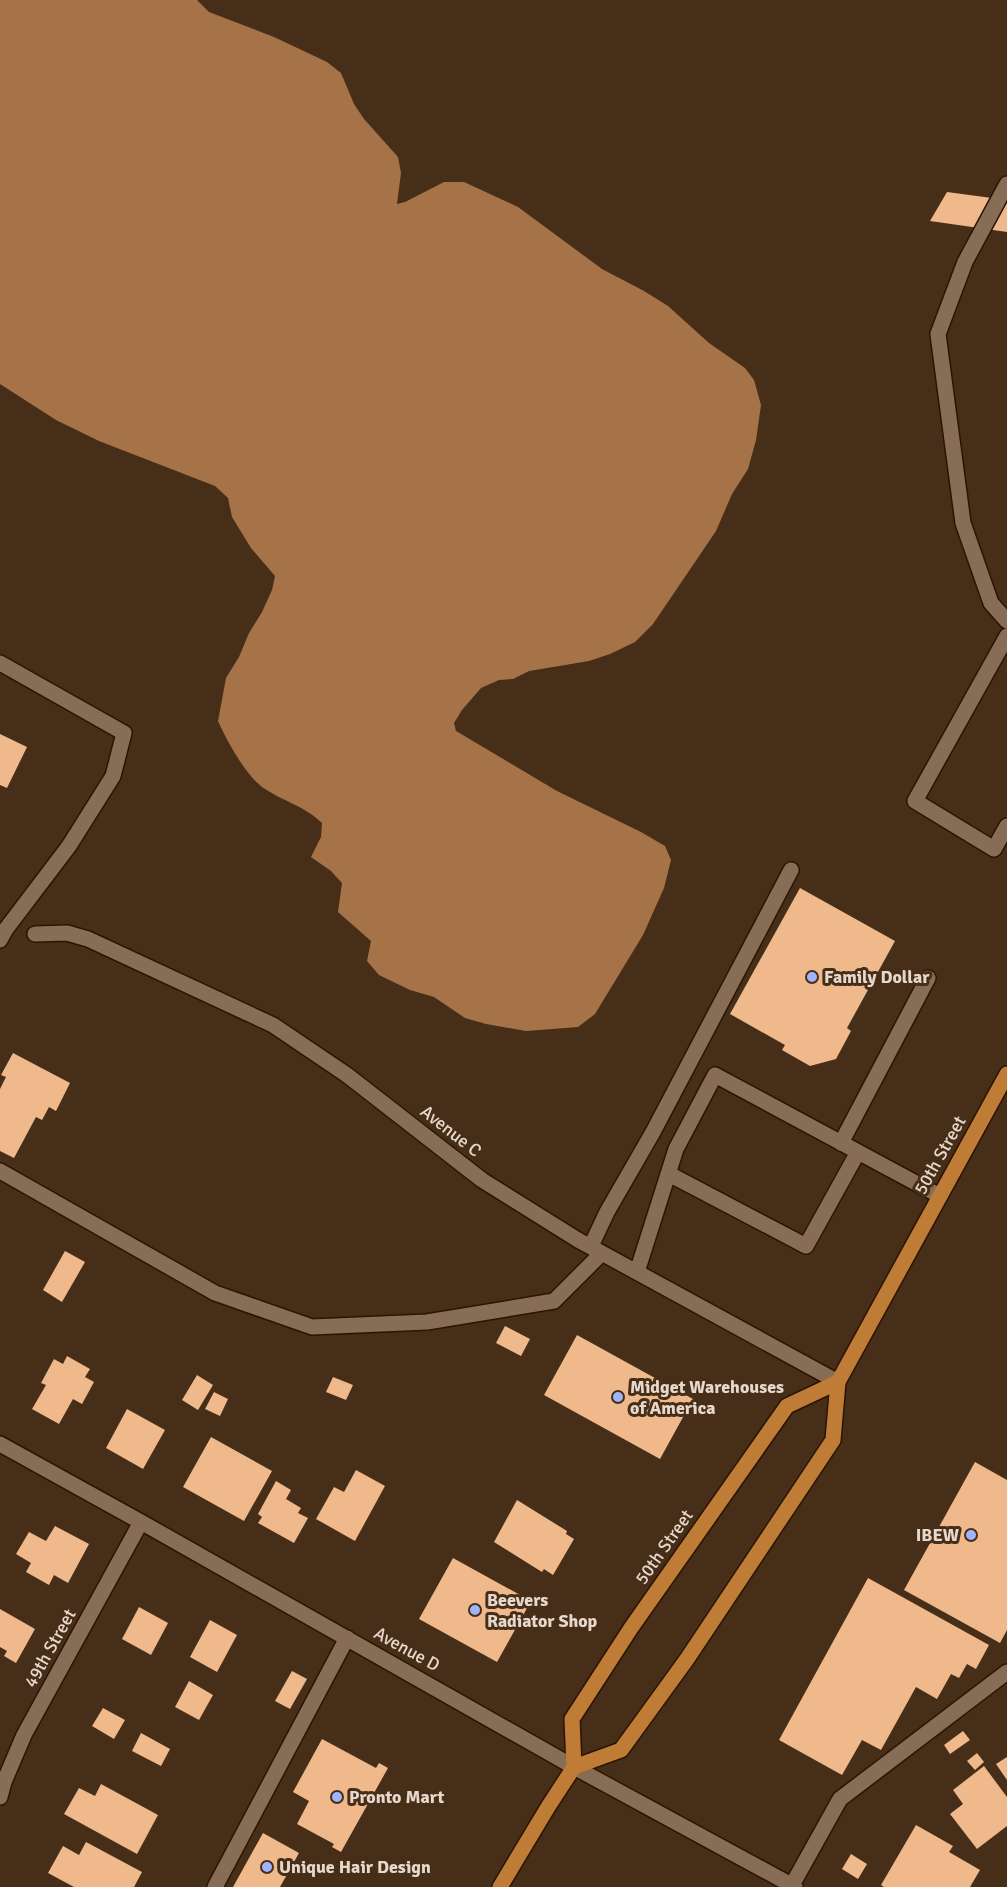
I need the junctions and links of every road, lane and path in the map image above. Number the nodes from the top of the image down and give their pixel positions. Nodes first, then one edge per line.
1 (1007, 184) edge
2 (1007, 621) edge
3 (1007, 636) edge
4 (0, 663) edge
5 (1007, 826) edge
6 (791, 870) dead end
7 (2, 932) edge
8 (35, 934) dead end
9 (928, 978) dead end
10 (1007, 1074) edge
11 (841, 1143) junction
12 (858, 1152) junction
13 (0, 1172) edge
14 (669, 1174) junction
15 (940, 1196) junction
16 (596, 1250) junction
17 (637, 1272) junction
18 (838, 1382) junction
19 (0, 1444) edge
20 (141, 1522) junction
21 (347, 1638) junction
22 (1007, 1672) edge
23 (574, 1767) junction
24 (0, 1797) edge
25 (792, 1886) edge
26 (215, 1887) edge
27 (500, 1887) edge

1 - 2 street
3 - 5 street
4 - 7 street
6 - 16 street
8 - 16 street, Avenue C
9 - 11 street
10 - 15 main road, 50th Street
11 - 12 street
11 - 14 street
12 - 14 street
12 - 15 street
13 - 16 street
14 - 17 street
15 - 18 main road, 50th Street
16 - 17 street, Avenue C
17 - 18 street, Avenue C
18 - 23 main road, 50th Street
18 - 23 main road, 50th Street
19 - 20 street, Avenue D
20 - 21 street, Avenue D
20 - 24 street, 49th Street
21 - 23 street, Avenue D
21 - 26 street
22 - 25 street
23 - 25 street, Avenue D
23 - 27 main road

